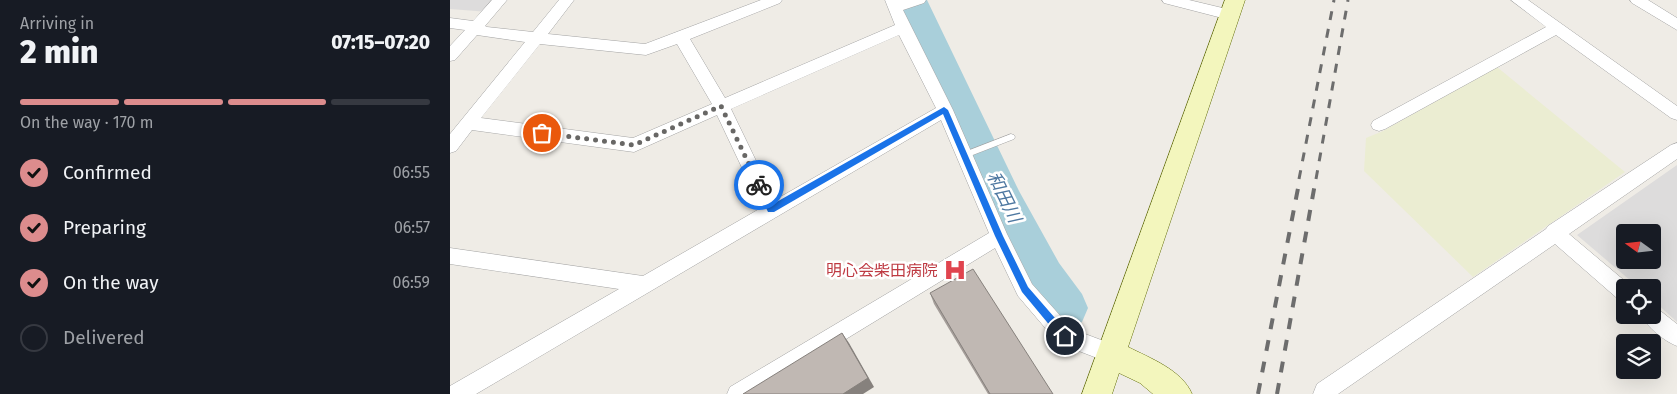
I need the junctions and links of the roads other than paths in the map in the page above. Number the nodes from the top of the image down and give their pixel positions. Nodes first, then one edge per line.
1 (500, 0) edge
2 (567, 0) edge
3 (775, 0) edge
4 (920, 0) edge
5 (1169, 0) edge
6 (1518, 0) edge
7 (1637, 0) edge
8 (896, 4) edge
9 (1232, 8) edge
10 (450, 23) edge
11 (1677, 25) edge
12 (476, 26) junction
13 (903, 27) junction
14 (1557, 28) junction
15 (681, 37) junction
16 (537, 38) junction
17 (450, 56) edge
18 (721, 106) junction
19 (944, 110) junction
20 (1677, 114) edge
21 (468, 123) junction
22 (1379, 125) dead end
23 (1011, 137) dead end
24 (450, 146) edge
25 (1677, 150) edge
26 (968, 154) junction
27 (771, 209) junction
28 (1554, 232) junction
29 (999, 236) junction
30 (450, 256) edge
31 (642, 284) junction
32 (1616, 285) edge
33 (1661, 323) edge
34 (1677, 337) edge
35 (1110, 353) junction
36 (456, 394) edge
37 (736, 394) edge
38 (1097, 394) edge
39 (1177, 394) edge
40 (1323, 394) edge

1 - 12 street
2 - 16 street
3 - 15 street
4 - 8 street
5 - 9 street
6 - 14 street
7 - 11 street
8 - 13 street
9 - 35 street
10 - 12 street
12 - 16 street
12 - 17 street
13 - 18 street
13 - 19 street
14 - 20 street
14 - 22 street
15 - 16 street
15 - 18 street
16 - 21 street
18 - 21 street
18 - 27 street
19 - 26 street
19 - 27 street
21 - 24 street
23 - 26 lane
25 - 28 street
26 - 29 street
27 - 31 street
28 - 32 street
28 - 40 street
29 - 35 street
29 - 37 street
30 - 31 street
31 - 36 street
33 - 34 street
35 - 38 street
35 - 39 street

